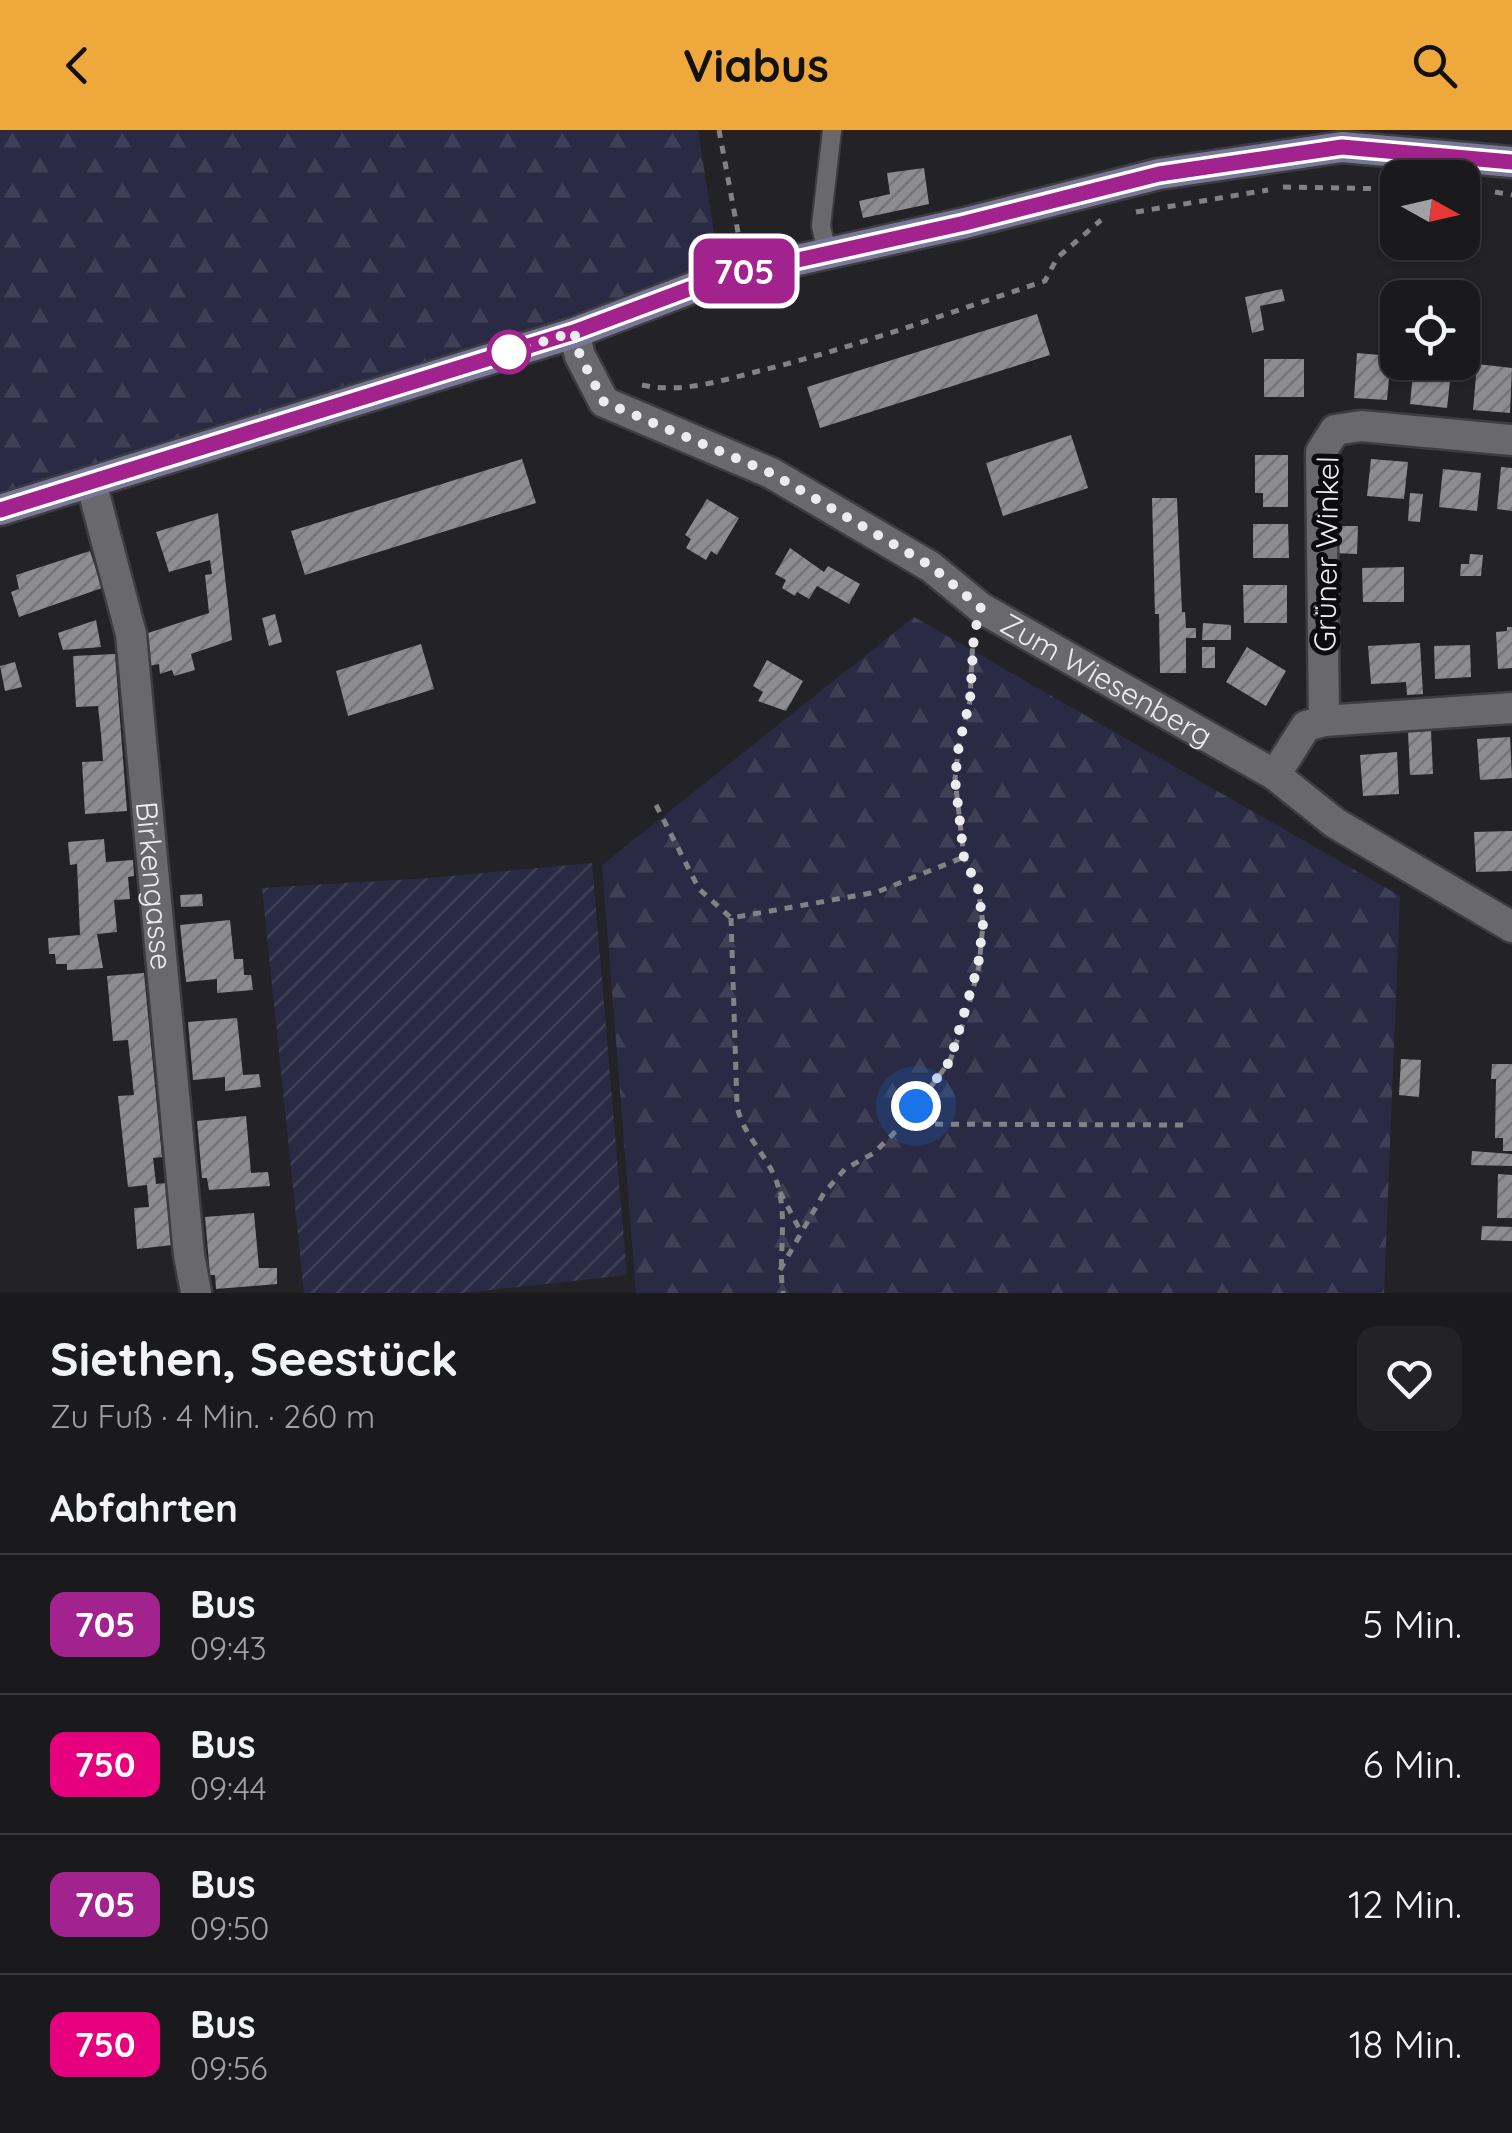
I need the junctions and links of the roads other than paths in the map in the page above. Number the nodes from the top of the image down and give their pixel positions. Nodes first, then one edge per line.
1 (832, 130) edge
2 (1512, 162) edge
3 (826, 253) junction
4 (574, 332) junction
5 (1512, 440) edge
6 (91, 482) junction
7 (0, 510) edge
8 (1512, 708) edge
9 (1324, 721) junction
10 (1275, 775) junction
11 (1512, 926) edge
12 (196, 1292) edge

1 - 3 lane
2 - 3 main road
3 - 4 main road
4 - 6 main road
4 - 10 street, Zum Wiesenberg
5 - 9 street, Grüner Winkel
6 - 7 main road
6 - 12 street, Birkengasse
8 - 9 street
9 - 10 street
10 - 11 street, Zum Wiesenberg

